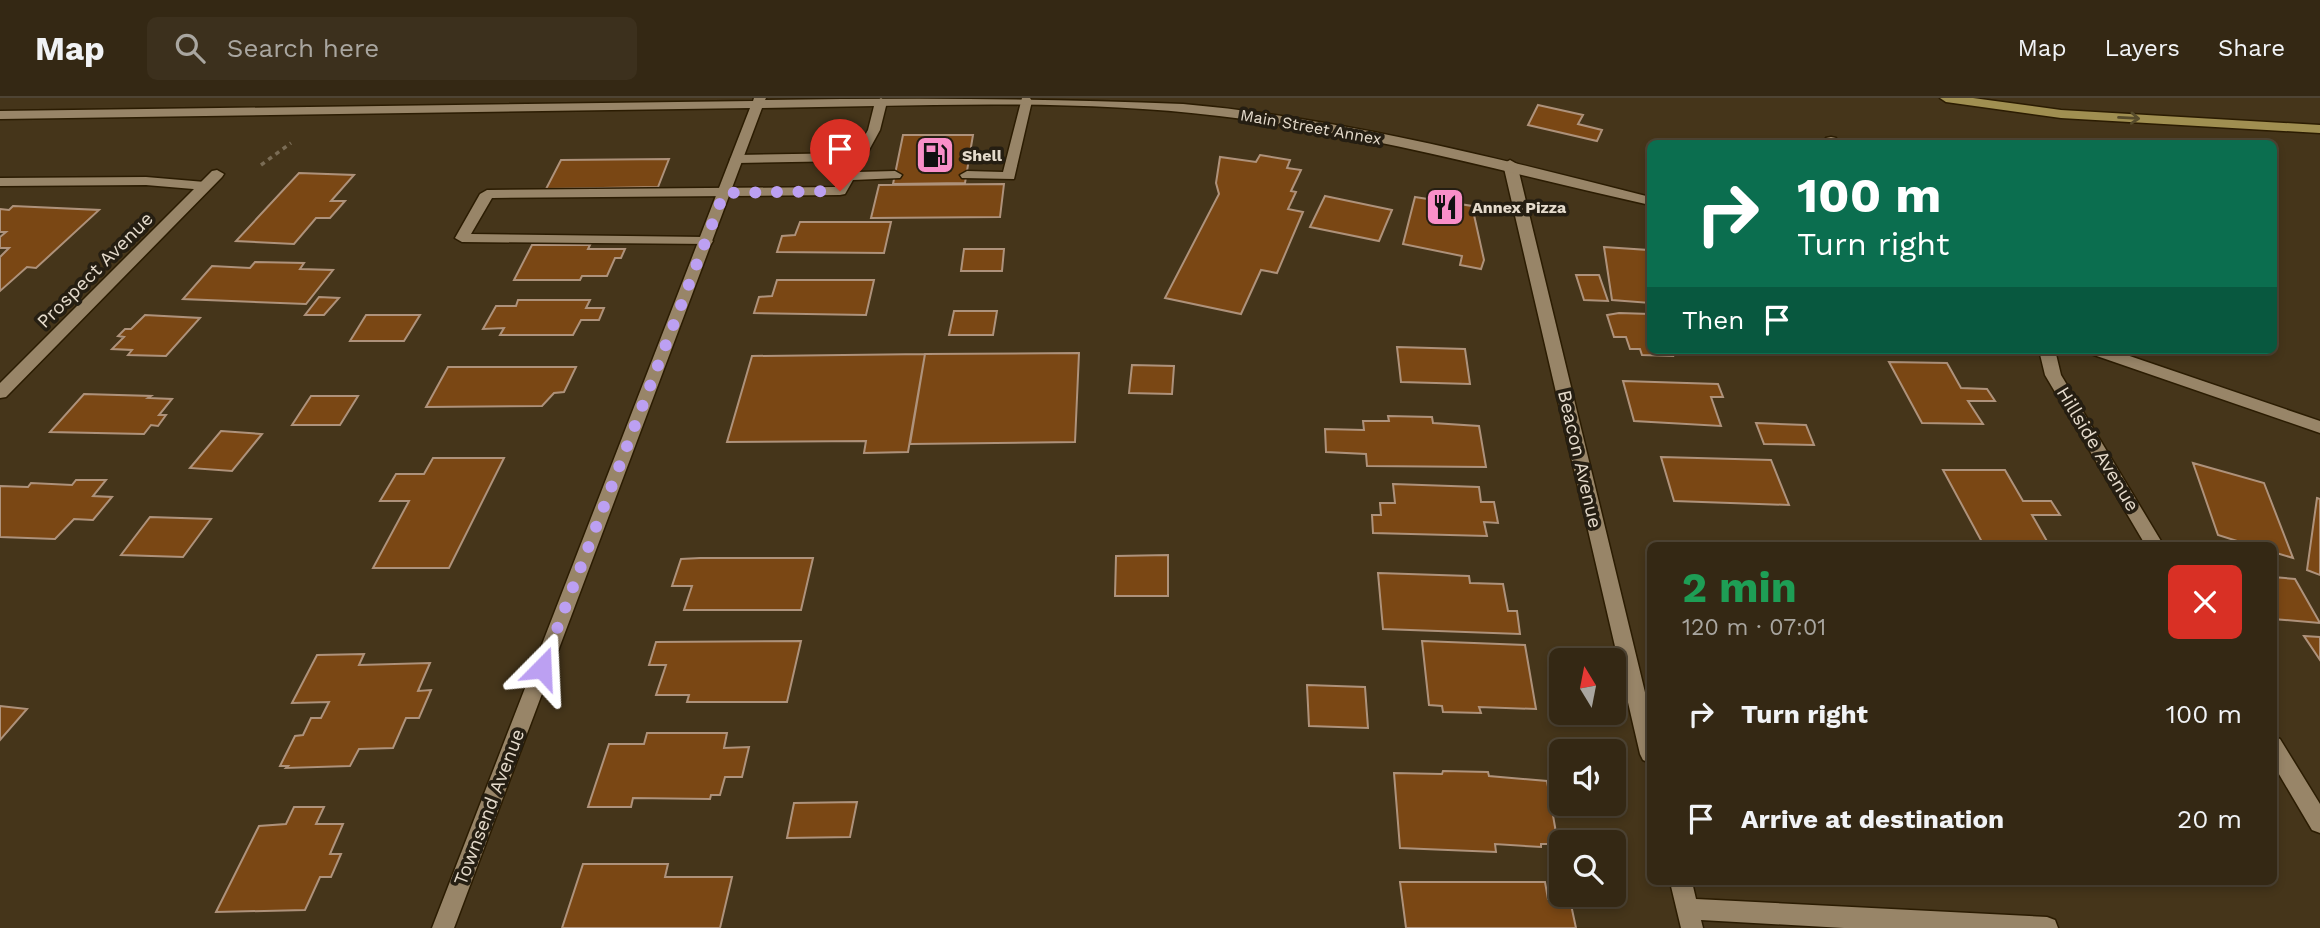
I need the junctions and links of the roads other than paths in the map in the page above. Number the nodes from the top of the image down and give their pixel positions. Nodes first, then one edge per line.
1 (1945, 98) edge
2 (759, 101) edge
3 (881, 102) junction
4 (1026, 102) junction
5 (0, 115) edge
6 (2318, 130) edge
7 (858, 157) junction
8 (737, 159) junction
9 (1510, 164) junction
10 (217, 174) dead end
11 (895, 175) dead end
12 (967, 175) dead end
13 (846, 176) junction
14 (0, 182) edge
15 (205, 186) junction
16 (724, 193) junction
17 (1647, 200) edge
18 (706, 241) junction
19 (2048, 354) edge
20 (2108, 354) edge
21 (0, 393) edge
22 (2320, 427) edge
23 (2153, 542) edge
24 (1647, 741) edge
25 (2277, 752) edge
26 (2320, 823) edge
27 (1682, 885) edge
28 (1689, 918) edge
29 (443, 928) edge
30 (2047, 928) edge

1 -> 6 main road
2 - 3 main road, Main Street Annex
2 - 5 main road, Main Street Annex
2 - 8 main road, Townsend Avenue
3 - 4 main road, Main Street Annex
3 - 7 main road
4 - 9 main road, Main Street Annex
4 - 12 main road
7 - 8 main road
7 - 13 main road
8 - 16 main road, Townsend Avenue
9 - 17 main road, Main Street Annex
9 - 24 main road, Beacon Avenue
10 - 15 main road, Prospect Avenue
11 - 13 main road
13 - 16 main road
14 - 15 main road
15 - 21 main road, Prospect Avenue
16 - 18 main road, Townsend Avenue
16 - 18 main road
18 - 29 main road, Townsend Avenue
19 - 23 main road, Hillside Avenue
20 - 22 main road
25 - 26 main road
27 - 28 main road
28 - 30 main road

